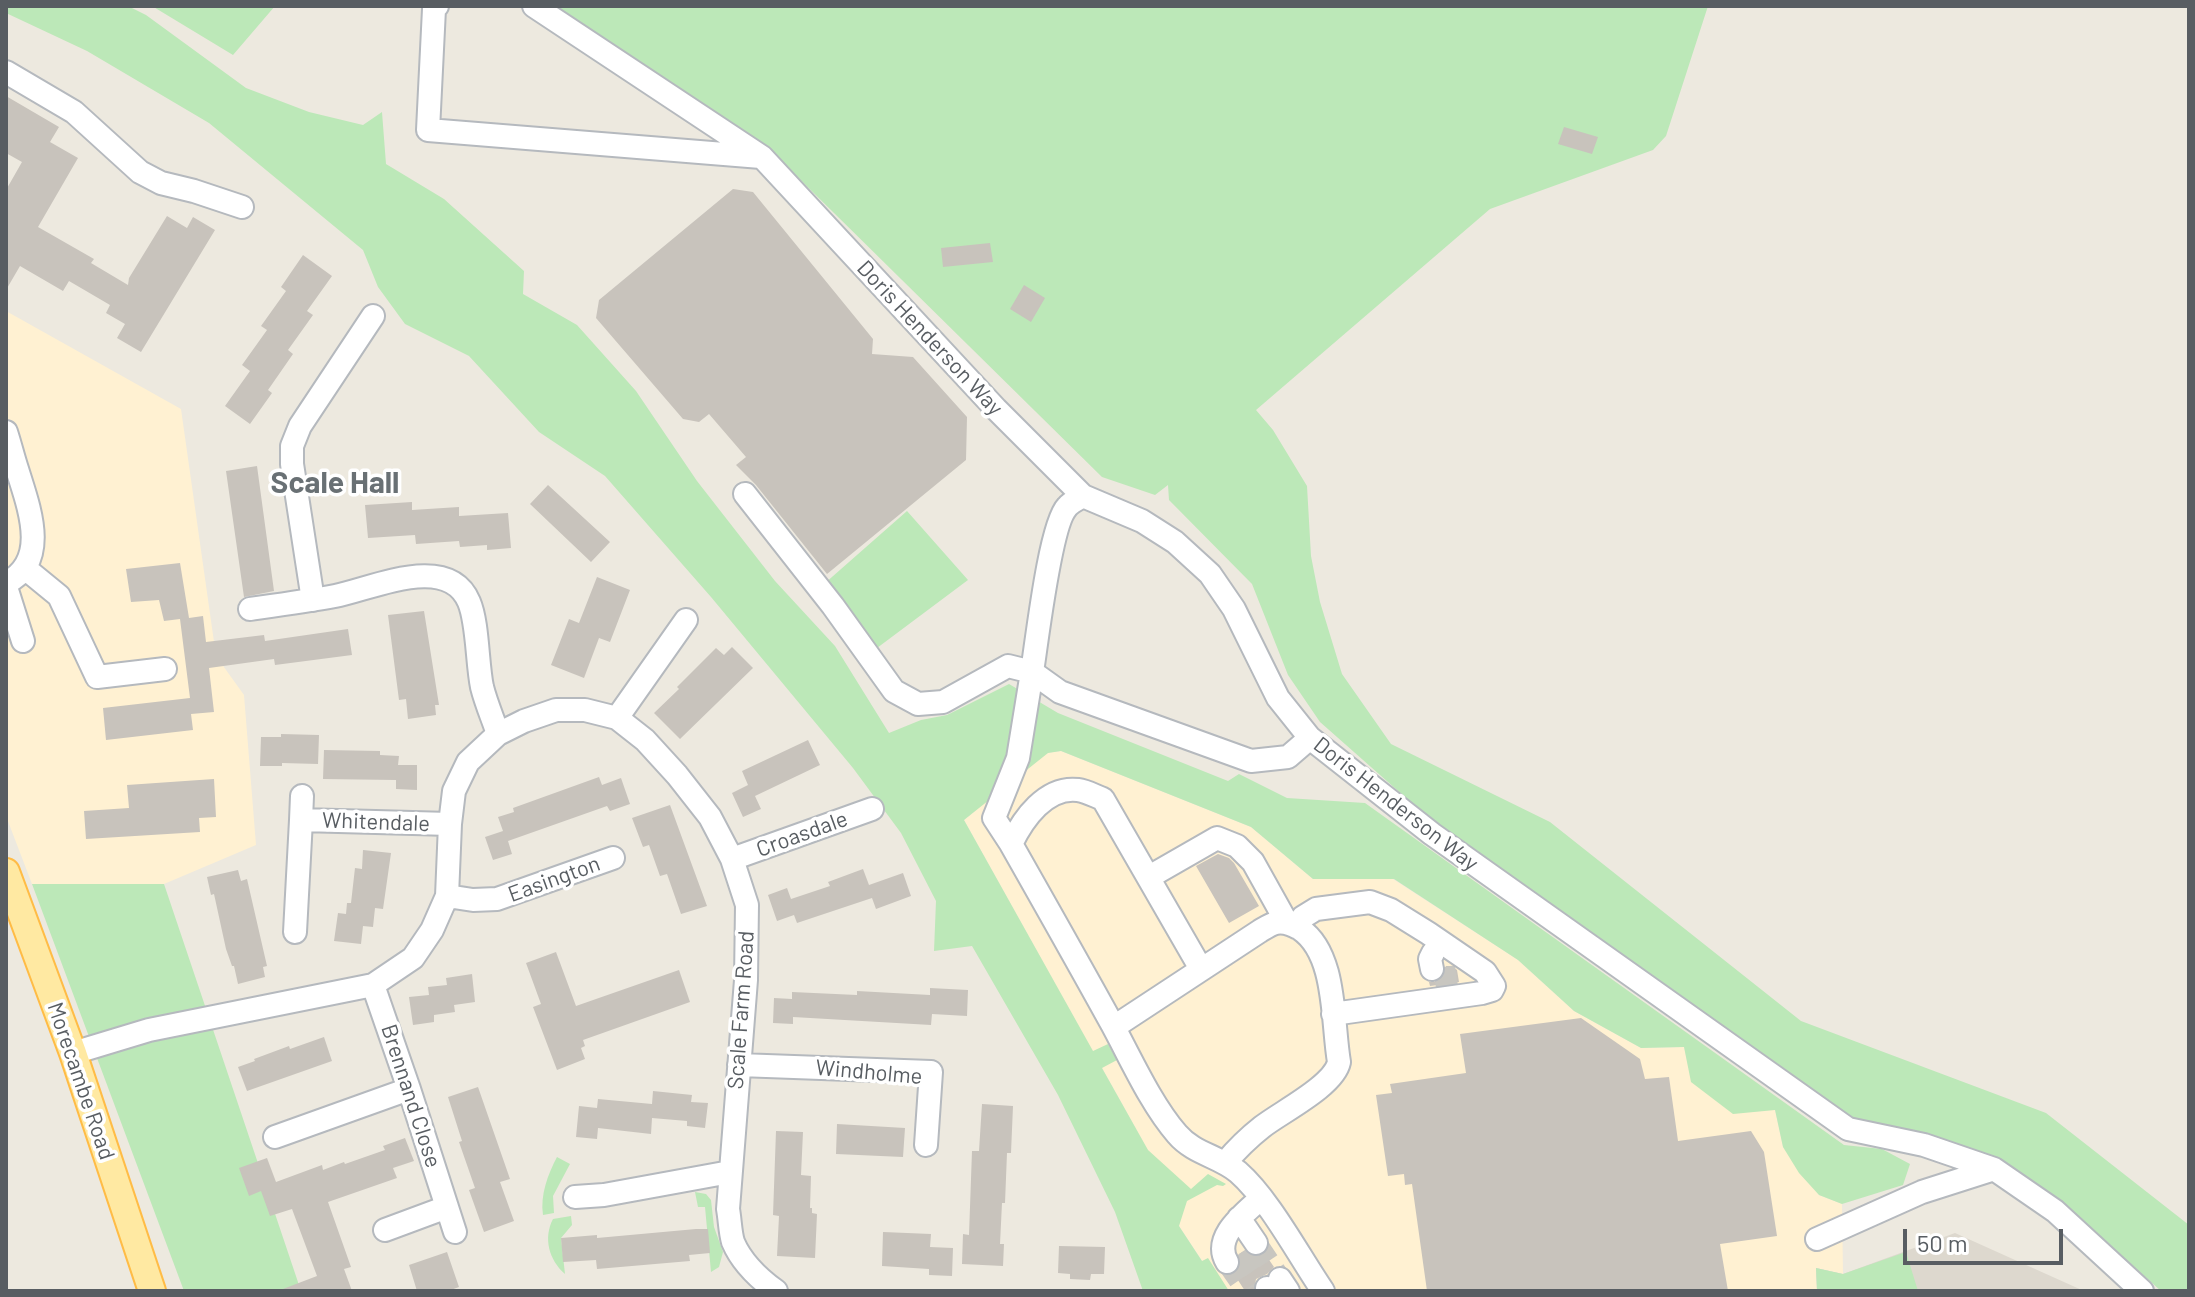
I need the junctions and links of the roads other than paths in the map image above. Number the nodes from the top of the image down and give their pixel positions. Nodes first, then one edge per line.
1 (534, 6) edge
2 (435, 7) edge
3 (6, 72) edge
4 (762, 157) junction
5 (242, 207) dead end
6 (373, 316) dead end
7 (6, 435) edge
8 (745, 494) dead end
9 (1083, 496) junction
10 (26, 569) junction
11 (6, 585) edge
12 (313, 600) junction
13 (250, 609) dead end
14 (686, 620) dead end
15 (23, 641) dead end
16 (165, 669) dead end
17 (1032, 672) junction
18 (617, 718) junction
19 (498, 734) junction
20 (1310, 738) junction
21 (302, 796) dead end
22 (872, 809) dead end
23 (301, 820) junction
24 (450, 824) junction
25 (1011, 844) junction
26 (613, 858) dead end
27 (732, 859) junction
28 (6, 872) edge
29 (1149, 877) junction
30 (447, 896) junction
31 (1292, 925) junction
32 (295, 932) dead end
33 (1201, 969) junction
34 (373, 985) junction
35 (1333, 1014) junction
36 (1114, 1027) junction
37 (73, 1053) junction
38 (739, 1065) junction
39 (409, 1089) junction
40 (275, 1137) dead end
41 (926, 1145) dead end
42 (1225, 1163) junction
43 (1994, 1169) junction
44 (730, 1172) junction
45 (575, 1197) dead end
46 (1261, 1198) junction
47 (447, 1207) junction
48 (1234, 1225) junction
49 (385, 1230) dead end
50 (455, 1232) dead end
51 (1817, 1239) dead end
52 (152, 1291) edge
53 (776, 1291) edge
54 (1323, 1291) edge
55 (2142, 1291) edge

1 - 4 street, Doris Henderson Way
2 - 4 street
3 - 5 street
4 - 9 street, Doris Henderson Way
6 - 12 street
7 - 10 street
8 - 17 street
9 - 17 street
9 - 20 street, Doris Henderson Way
10 - 11 street
10 - 16 street
11 - 15 street
12 - 13 street
12 - 19 street
14 - 18 street
17 - 20 street
17 - 25 street
18 - 19 street, Scale Farm Road
18 - 27 street, Scale Farm Road
19 - 24 street, Scale Farm Road
20 - 43 street, Doris Henderson Way
21 - 23 street, Whitendale
22 - 27 street, Croasdale
23 - 24 street, Whitendale
23 - 32 street, Whitendale
24 - 30 street, Scale Farm Road
25 - 29 street
25 - 36 street
26 - 30 street, Easington
27 - 38 street, Scale Farm Road
28 - 37 main road, Morecambe Road
29 - 31 street
29 - 33 street
30 - 34 street, Scale Farm Road
31 - 33 street
31 - 35 street
31 - 35 street
33 - 36 street
34 - 37 street, Scale Farm Road
34 - 39 street, Brennand Close
35 - 42 street
36 - 42 street
37 - 52 main road, Morecambe Road
38 - 41 street, Windholme
38 - 44 street, Scale Farm Road
39 - 40 street
39 - 47 street, Brennand Close
42 - 46 street
43 - 51 street
43 - 55 street, Doris Henderson Way
44 - 45 street
44 - 53 street, Scale Farm Road
46 - 48 street
46 - 54 street
47 - 49 street
47 - 50 street, Brennand Close
48 - 48 street

